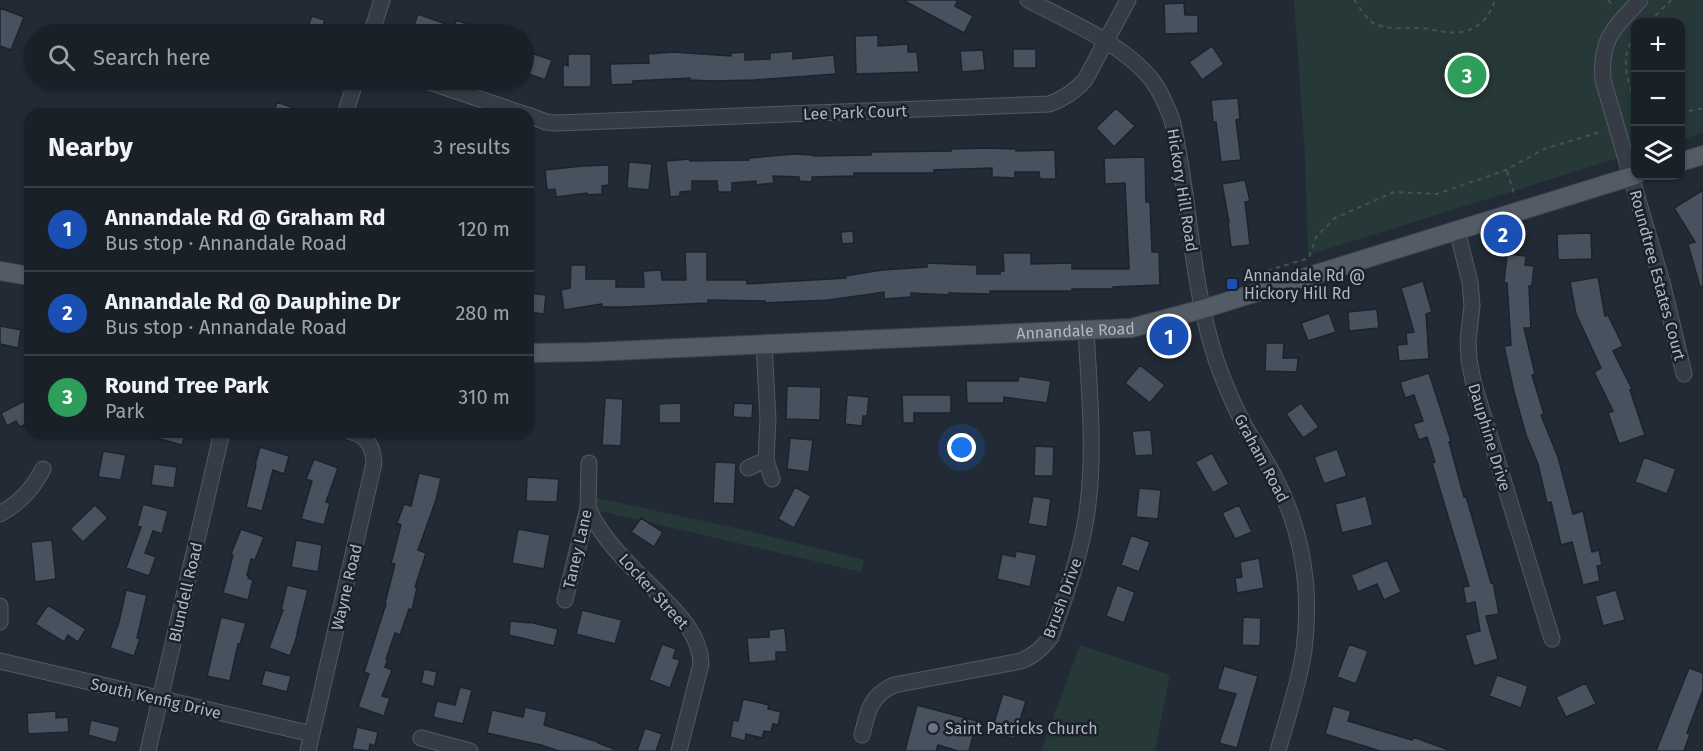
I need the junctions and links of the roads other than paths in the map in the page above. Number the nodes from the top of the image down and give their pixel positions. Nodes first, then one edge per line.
1 (382, 0) edge
2 (1028, 0) edge
3 (1128, 0) edge
4 (1640, 0) edge
5 (374, 24) edge
6 (1106, 42) junction
7 (353, 90) edge
8 (452, 90) edge
9 (347, 108) edge
10 (505, 108) edge
11 (534, 118) edge
12 (1703, 155) edge
13 (1685, 160) edge
14 (1631, 170) edge
15 (1631, 177) edge
16 (1634, 180) edge
17 (1457, 230) junction
18 (0, 271) edge
19 (24, 275) edge
20 (1203, 309) junction
21 (1086, 330) junction
22 (764, 344) junction
23 (534, 353) edge
24 (1684, 374) dead end
25 (221, 438) edge
26 (363, 438) edge
27 (766, 460) junction
28 (589, 463) dead end
29 (748, 468) dead end
30 (43, 470) dead end
31 (772, 479) dead end
32 (588, 508) junction
33 (0, 514) edge
34 (565, 600) dead end
35 (0, 606) edge
36 (0, 622) edge
37 (1552, 639) dead end
38 (0, 661) edge
39 (160, 699) junction
40 (312, 734) junction
41 (862, 735) dead end
42 (421, 738) dead end
43 (148, 751) edge
44 (308, 751) edge
45 (470, 751) edge
46 (680, 751) edge
47 (1278, 751) edge

1 - 5 street
2 - 6 street, Hickory Hill Road
3 - 6 street, Lee Park Court
4 - 14 street, Roundtree Estates Court
6 - 11 street, Lee Park Court
6 - 20 street, Hickory Hill Road
7 - 9 street
8 - 10 street, Lee Park Court
12 - 13 main road
15 - 17 main road, Annandale Road
16 - 24 street, Roundtree Estates Court
17 - 20 main road, Annandale Road
17 - 37 street, Dauphine Drive
18 - 19 main road
20 - 21 main road, Annandale Road
20 - 47 street, Graham Road
21 - 22 main road, Annandale Road
21 - 41 street, Brush Drive
22 - 23 main road, Annandale Road
22 - 27 street
25 - 39 street, Blundell Road
26 - 40 street, Wayne Road
27 - 29 street
27 - 31 street
28 - 32 street, Taney Lane
30 - 33 street
32 - 34 street, Taney Lane
32 - 46 street, Locker Street
35 - 36 street
38 - 39 street, South Kenfig Drive
39 - 40 street, South Kenfig Drive
39 - 43 street, Blundell Road
40 - 44 street, Wayne Road
42 - 45 street

